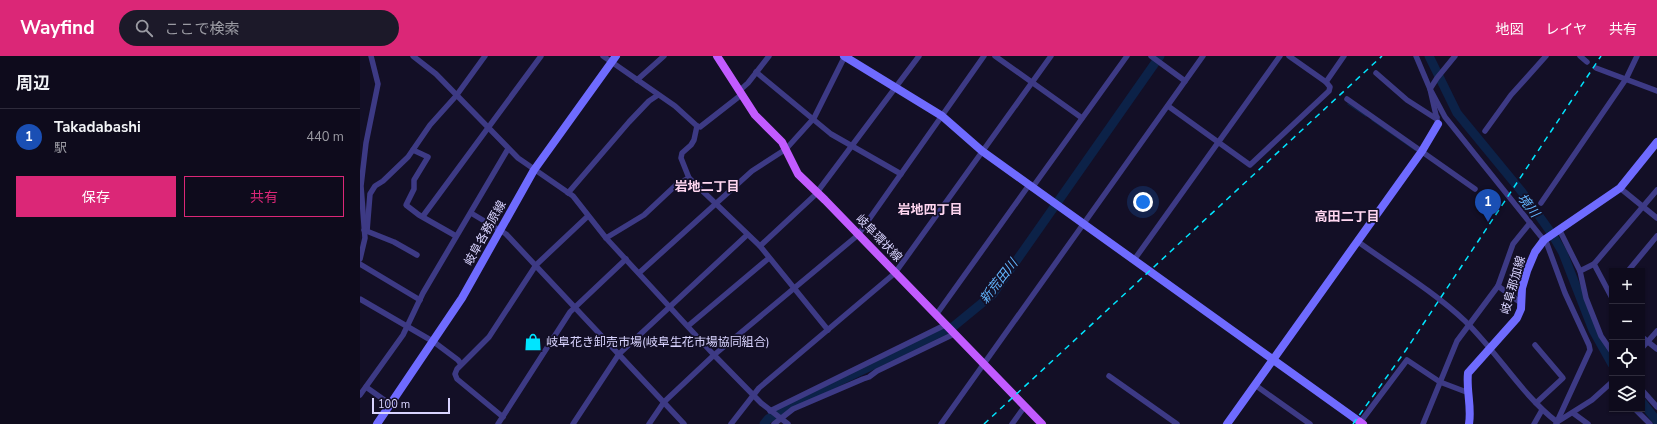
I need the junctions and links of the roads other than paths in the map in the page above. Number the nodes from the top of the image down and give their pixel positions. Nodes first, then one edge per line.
1 (371, 56) edge
2 (485, 56) edge
3 (541, 56) edge
4 (603, 56) edge
5 (664, 56) edge
6 (717, 56) edge
7 (769, 56) edge
8 (844, 56) edge
9 (919, 56) edge
10 (984, 56) edge
11 (995, 56) edge
12 (1050, 56) edge
13 (1127, 56) edge
14 (1152, 56) edge
15 (1203, 56) edge
16 (1280, 56) edge
17 (1289, 56) edge
18 (1344, 56) edge
19 (1416, 56) edge
20 (1455, 56) edge
21 (1546, 56) edge
22 (1580, 56) edge
23 (1637, 56) edge
24 (416, 57) edge
25 (614, 59) edge
26 (1587, 62) dead end
27 (1596, 68) dead end
28 (756, 72) junction
29 (1376, 73) dead end
30 (1626, 79) junction
31 (637, 80) junction
32 (1186, 81) junction
33 (1326, 82) junction
34 (1032, 83) junction
35 (896, 87) junction
36 (1431, 87) junction
37 (1657, 91) edge
38 (740, 93) junction
39 (658, 95) junction
40 (456, 96) junction
41 (1347, 99) dead end
42 (1168, 106) junction
43 (942, 116) junction
44 (814, 118) junction
45 (1082, 118) junction
46 (1438, 121) junction
47 (697, 126) junction
48 (488, 128) junction
49 (1485, 131) dead end
50 (1218, 142) junction
51 (1657, 142) edge
52 (853, 146) junction
53 (786, 148) junction
54 (508, 149) junction
55 (413, 150) junction
56 (982, 151) junction
57 (1422, 151) junction
58 (534, 170) junction
59 (901, 174) junction
60 (688, 178) junction
61 (1031, 186) junction
62 (1620, 188) junction
63 (1475, 189) dead end
64 (1657, 190) edge
65 (817, 192) junction
66 (568, 193) junction
67 (1541, 203) dead end
68 (715, 205) junction
69 (1643, 206) junction
70 (471, 213) junction
71 (423, 216) junction
72 (588, 216) junction
73 (1657, 218) edge
74 (1530, 223) junction
75 (1083, 224) junction
76 (1557, 229) junction
77 (366, 230) junction
78 (500, 230) junction
79 (747, 235) junction
80 (858, 235) junction
81 (456, 236) junction
82 (1657, 236) edge
83 (606, 238) junction
84 (1545, 239) junction
85 (1357, 241) junction
86 (760, 246) junction
87 (417, 255) dead end
88 (769, 258) junction
89 (360, 259) edge
90 (626, 259) junction
91 (1134, 260) junction
92 (360, 264) edge
93 (1594, 264) junction
94 (536, 265) junction
95 (1630, 268) edge
96 (1580, 271) junction
97 (639, 273) junction
98 (895, 273) junction
99 (1498, 286) junction
100 (794, 288) junction
101 (1609, 290) edge
102 (360, 299) edge
103 (420, 300) junction
104 (1521, 303) junction
105 (670, 306) junction
106 (575, 307) junction
107 (936, 315) junction
108 (945, 325) junction
109 (1468, 325) junction
110 (407, 326) junction
111 (688, 326) junction
112 (828, 330) junction
113 (1657, 331) edge
114 (954, 334) junction
115 (1645, 339) edge
116 (434, 342) junction
117 (1648, 342) junction
118 (1645, 345) edge
119 (1535, 346) dead end
120 (1490, 348) junction
121 (1609, 348) edge
122 (1657, 349) edge
123 (619, 354) junction
124 (714, 355) junction
125 (1273, 360) junction
126 (461, 364) junction
127 (983, 364) junction
128 (1109, 376) dead end
129 (1440, 382) junction
130 (1255, 385) junction
131 (1609, 385) edge
132 (366, 387) junction
133 (1468, 393) junction
134 (1645, 393) edge
135 (360, 395) edge
136 (752, 395) junction
137 (664, 402) junction
138 (1536, 403) junction
139 (390, 404) junction
140 (1025, 406) junction
141 (1657, 407) edge
142 (1542, 410) junction
143 (771, 411) junction
144 (1638, 412) edge
145 (1573, 413) junction
146 (502, 417) junction
147 (780, 418) junction
148 (1361, 423) edge
149 (1556, 423) edge
150 (377, 424) edge
151 (498, 424) edge
152 (574, 424) edge
153 (649, 424) edge
154 (684, 424) edge
155 (731, 424) edge
156 (774, 424) edge
157 (788, 424) edge
158 (941, 424) edge
159 (1012, 424) edge
160 (1042, 424) edge
161 (1177, 424) edge
162 (1227, 424) edge
163 (1309, 424) edge
164 (1423, 424) edge
165 (1469, 424) edge
166 (1534, 424) edge
167 (1588, 424) edge
168 (1650, 424) edge

1 - 77 street
2 - 40 street
3 - 48 street
4 - 25 street
5 - 31 street
6 - 38 main road, 岐阜環状線
7 - 28 street
8 - 35 street
8 - 44 street
9 - 35 street
10 - 43 street
11 - 34 street
12 - 34 street
13 - 45 street
14 - 32 street
15 - 32 street
16 - 50 street
17 - 33 street
18 - 33 street
19 - 36 street
20 - 36 street
21 - 49 street
22 - 26 street
23 - 30 street
24 - 40 street
25 - 31 street
25 - 58 street, 岐阜各務原線
27 - 30 street
28 - 38 street
28 - 44 street
29 - 46 street
30 - 37 street
30 - 67 street
31 - 39 street
32 - 42 street
33 - 50 street
34 - 45 street
34 - 56 street
35 - 43 street
35 - 52 street
36 - 46 street
36 - 74 street
38 - 47 street
38 - 53 main road, 岐阜環状線
39 - 47 street
39 - 66 street
40 - 48 street
40 - 55 street
41 - 57 street
42 - 50 street
42 - 75 street
43 - 56 street
43 - 59 street
44 - 52 street
44 - 53 street
45 - 61 street
46 - 57 street
47 - 60 street
48 - 54 street
48 - 71 street
50 - 91 street
51 - 62 street, 岐阜那加線
52 - 59 street
52 - 65 street
53 - 65 main road, 岐阜環状線
53 - 68 street
54 - 58 street
54 - 70 street
55 - 71 street
55 - 77 street
56 - 61 street
56 - 98 street
57 - 63 street
57 - 85 street
58 - 66 street
58 - 78 street, 岐阜各務原線
59 - 80 street
60 - 68 street
60 - 83 street
61 - 75 street
61 - 107 street
62 - 69 street
62 - 76 street, 岐阜那加線
64 - 69 street
65 - 80 main road, 岐阜環状線
65 - 86 street
66 - 72 street
68 - 79 street
68 - 97 street
69 - 73 street
69 - 93 street
70 - 78 street
70 - 81 street
71 - 81 street
72 - 83 street
72 - 94 street
74 - 84 street
74 - 99 street
75 - 91 street
75 - 127 street
76 - 84 street, 岐阜那加線
76 - 96 street
77 - 87 street
77 - 89 street
78 - 94 street
78 - 116 street, 岐阜各務原線
79 - 86 street
79 - 105 street
80 - 98 main road, 岐阜環状線
80 - 100 street
81 - 103 street
82 - 95 street
83 - 90 street
84 - 104 street, 岐阜那加線
84 - 149 street
85 - 109 street
85 - 125 street
86 - 88 street
88 - 100 street
88 - 111 street
90 - 97 street
90 - 106 street
91 - 125 street
92 - 103 street
93 - 96 street
93 - 101 street
94 - 106 street
94 - 126 street
96 - 121 street
97 - 105 street
98 - 107 main road, 岐阜環状線
98 - 112 street
99 - 104 street
99 - 109 street
100 - 112 street
100 - 124 street
102 - 110 street
103 - 110 street
104 - 120 street, 岐阜那加線
105 - 111 street
105 - 123 street
106 - 123 street
106 - 146 street
107 - 108 main road, 岐阜環状線
108 - 114 main road, 岐阜環状線
108 - 143 street
109 - 120 street
109 - 129 street
110 - 116 street
110 - 132 street
111 - 124 street
112 - 136 street
113 - 117 street
114 - 127 main road, 岐阜環状線
114 - 147 street
115 - 117 street
116 - 126 street
116 - 139 street, 岐阜各務原線
117 - 118 street
117 - 122 street
119 - 138 street
120 - 133 street, 岐阜那加線
120 - 138 street
123 - 137 street
123 - 152 street
124 - 136 street
124 - 137 street
125 - 130 street
125 - 148 street
126 - 146 street
127 - 140 main road, 岐阜環状線
127 - 158 street
128 - 161 street
129 - 133 street
129 - 148 street
129 - 164 street
130 - 162 street
130 - 163 street
131 - 145 street
132 - 135 street
132 - 139 street
133 - 165 street, 岐阜那加線
134 - 141 street
136 - 143 street
136 - 155 street
137 - 153 street
137 - 154 street
138 - 142 street
139 - 150 street, 岐阜各務原線
140 - 159 street
140 - 160 main road, 岐阜環状線
142 - 149 street
142 - 166 street
143 - 147 street
144 - 168 street
145 - 149 street
145 - 167 street
146 - 151 street
147 - 156 street
147 - 157 street

